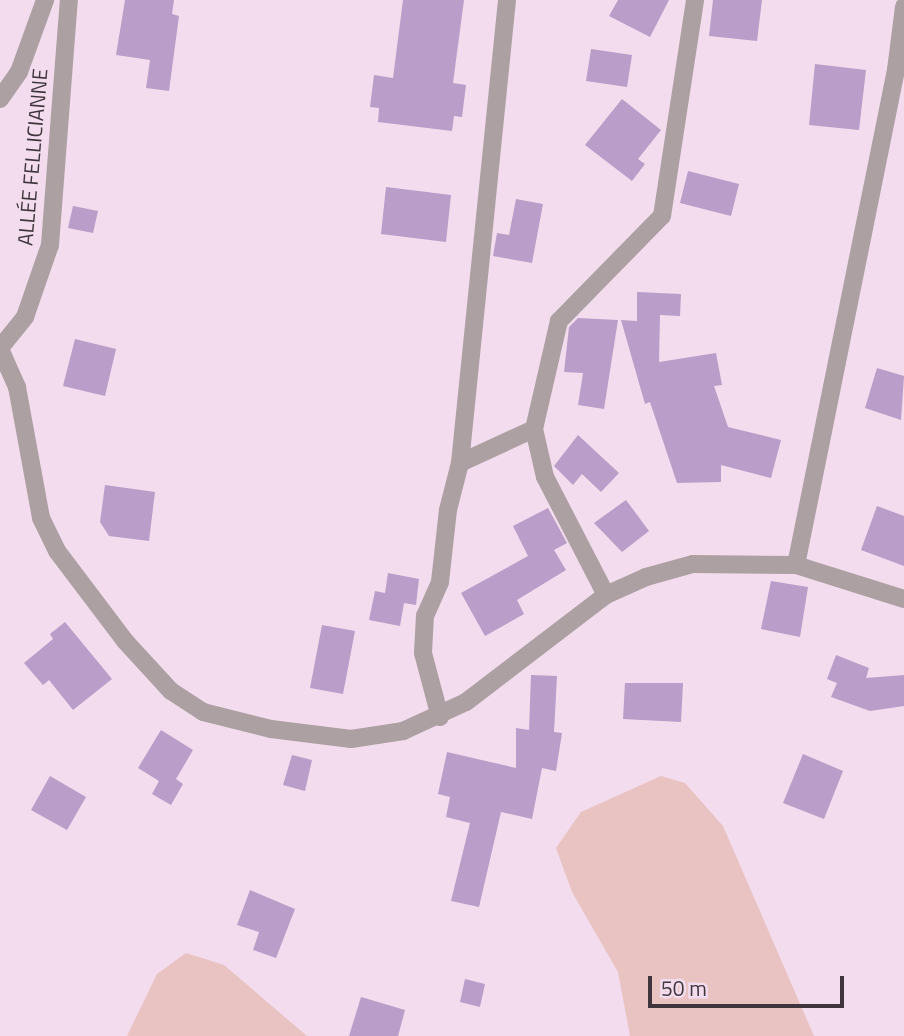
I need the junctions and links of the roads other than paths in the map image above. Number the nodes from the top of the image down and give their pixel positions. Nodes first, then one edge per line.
1 (46, 0) edge
2 (69, 0) edge
3 (508, 0) edge
4 (695, 0) edge
5 (904, 7) edge
6 (0, 99) edge
7 (0, 349) edge
8 (534, 429) junction
9 (460, 463) junction
10 (796, 565) junction
11 (606, 595) junction
12 (904, 599) edge
13 (440, 717) junction

1 - 6 street
2 - 7 street, ALLÉE FELLICIANNE
3 - 9 street
4 - 8 street
5 - 10 street
7 - 13 street
8 - 9 street
8 - 11 street
9 - 13 street
10 - 11 street
10 - 12 street
11 - 13 street

